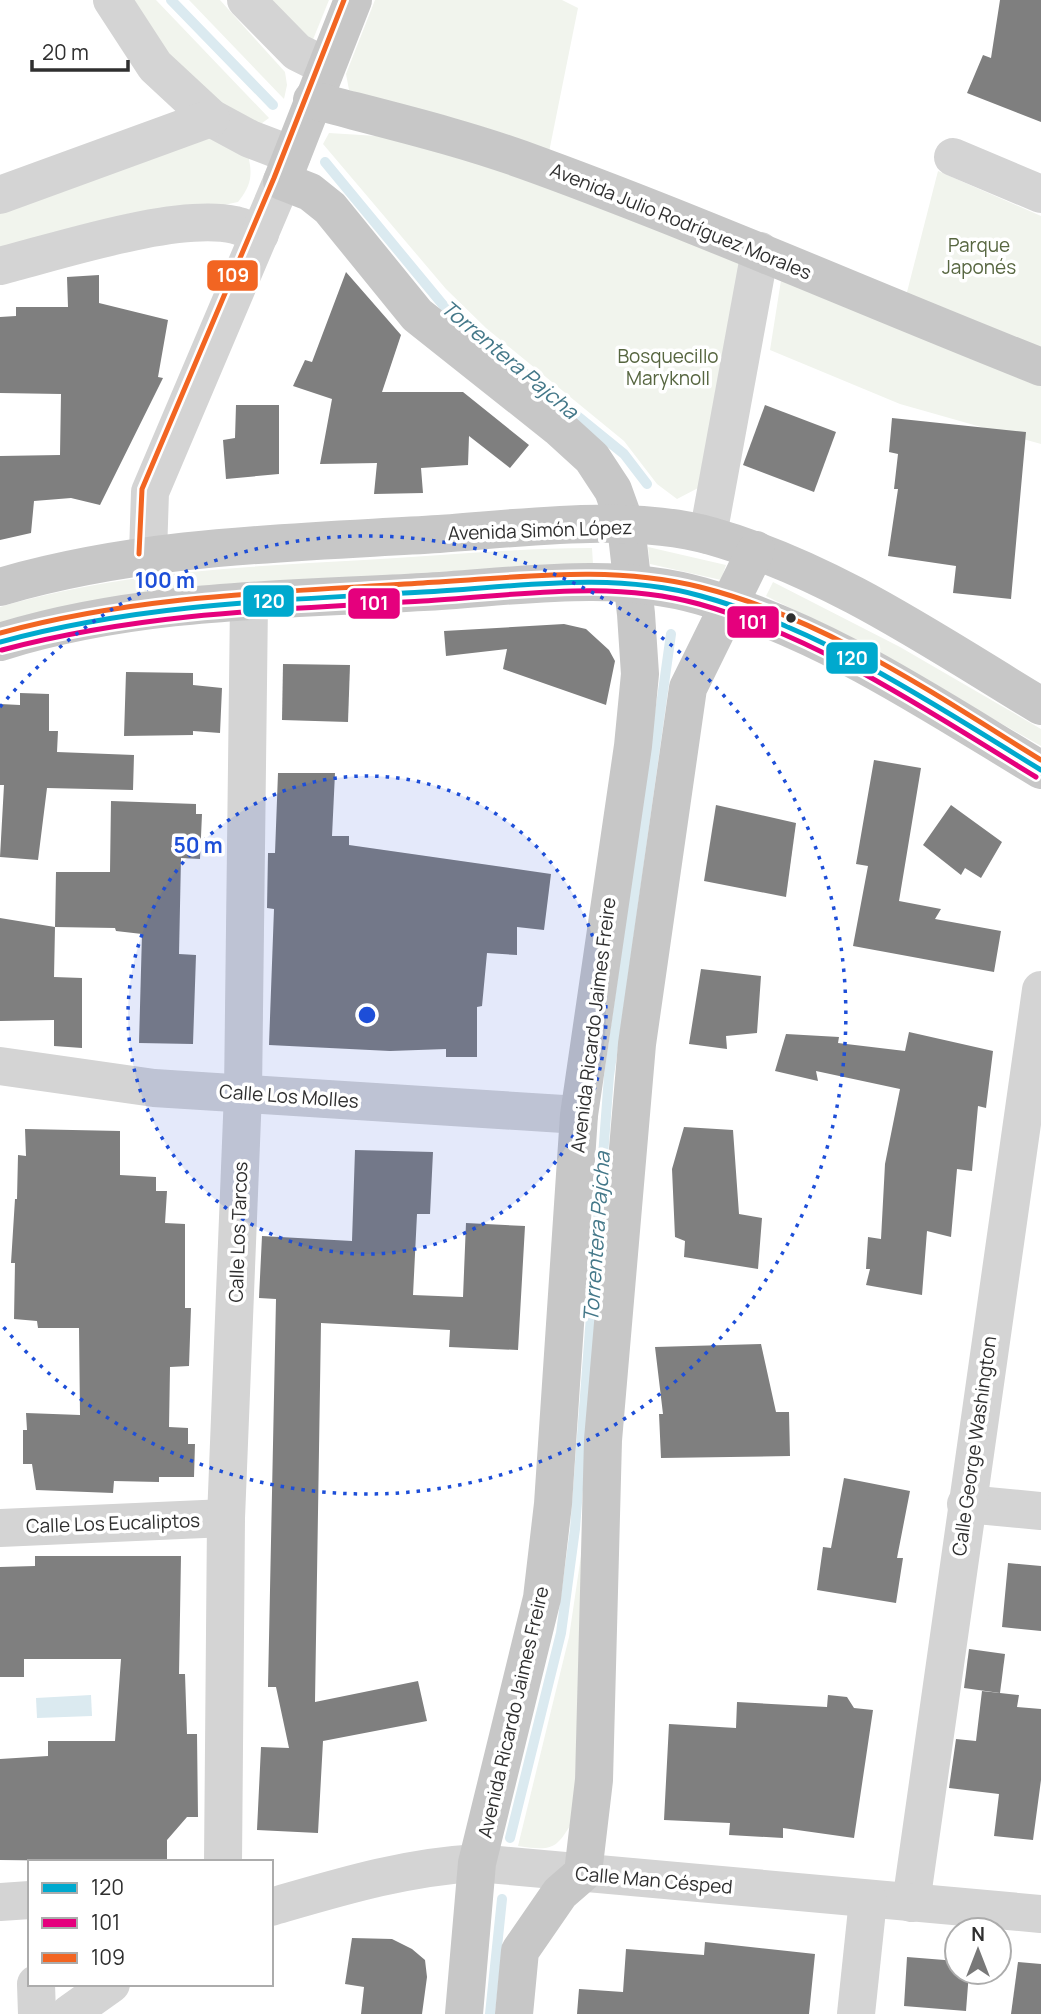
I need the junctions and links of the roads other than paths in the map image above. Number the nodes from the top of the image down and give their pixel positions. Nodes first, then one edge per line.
1 (113, 0) edge
2 (246, 0) edge
3 (353, 0) edge
4 (318, 83) junction
5 (211, 118) junction
6 (953, 157) dead end
7 (287, 168) junction
8 (1041, 194) edge
9 (0, 195) edge
10 (260, 234) junction
11 (758, 259) junction
12 (0, 266) edge
13 (1041, 367) edge
14 (626, 526) junction
15 (708, 535) junction
16 (756, 551) junction
17 (148, 554) junction
18 (632, 584) junction
19 (0, 587) edge
20 (249, 602) junction
21 (732, 605) junction
22 (0, 642) edge
23 (1041, 706) edge
24 (1041, 771) edge
25 (1041, 990) edge
26 (0, 1066) edge
27 (243, 1093) junction
28 (579, 1115) junction
29 (966, 1504) junction
30 (1041, 1511) edge
31 (226, 1518) junction
32 (0, 1528) edge
33 (223, 1860) edge
34 (477, 1863) junction
35 (583, 1873) junction
36 (28, 1900) edge
37 (867, 1900) junction
38 (0, 1902) edge
39 (911, 1903) junction
40 (273, 1907) edge
41 (1041, 1914) edge
42 (36, 1986) edge
43 (108, 1986) edge
44 (37, 2014) edge
45 (69, 2014) edge
46 (464, 2014) edge
47 (514, 2014) edge
48 (856, 2014) edge

1 - 5 street, Avenida Ricardo Jaimes Freire
2 - 4 street
3 - 4 main road
4 - 7 main road
4 - 11 main road, Avenida Julio Rodríguez Morales
5 - 7 street, Avenida Ricardo Jaimes Freire
5 - 9 street
6 - 8 street
7 - 10 street
7 - 14 main road, Avenida Ricardo Jaimes Freire
10 - 12 street
10 - 17 street
11 - 13 main road, Avenida Julio Rodríguez Morales
11 - 15 street
14 - 15 main road, Avenida Simón López
14 - 17 main road, Avenida Simón López
14 - 18 main road, Avenida Ricardo Jaimes Freire
15 - 16 main road, Avenida Simón López
16 - 21 main road
16 - 23 main road, Avenida Simón López
17 - 19 main road, Avenida Simón López
18 - 20 main road
18 - 21 main road
18 - 28 main road, Avenida Ricardo Jaimes Freire
20 - 22 main road
20 - 27 street, Calle Los Tarcos
21 - 24 main road
21 - 35 main road
25 - 29 street, Calle George Washington
26 - 27 street, Calle Los Molles
27 - 28 street, Calle Los Molles
27 - 31 street, Calle Los Tarcos
28 - 34 main road, Avenida Ricardo Jaimes Freire
29 - 30 street
29 - 39 street, Calle George Washington
31 - 32 street, Calle Los Eucaliptos
31 - 33 street, Calle Los Tarcos
34 - 35 street, Calle Man Césped
34 - 40 street, Calle Man Césped
34 - 46 main road, Avenida Ricardo Jaimes Freire
35 - 37 street, Calle Man Césped
35 - 47 main road
36 - 38 street
37 - 39 street, Calle Man Césped
37 - 48 street
39 - 41 street, Calle Man Césped
42 - 44 street
43 - 45 street

